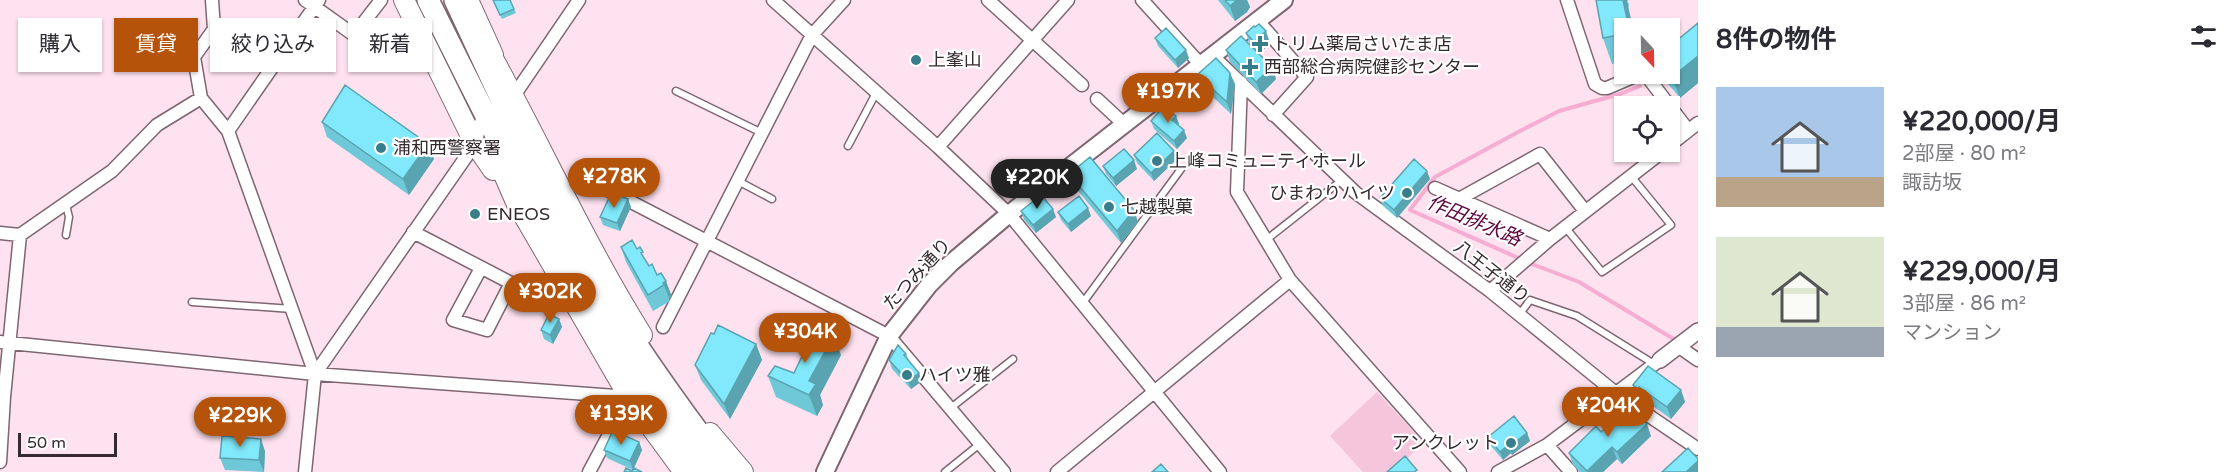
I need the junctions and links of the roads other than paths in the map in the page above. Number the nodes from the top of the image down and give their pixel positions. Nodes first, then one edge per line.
1 (212, 0) edge
2 (381, 0) edge
3 (404, 0) edge
4 (426, 0) edge
5 (455, 0) edge
6 (460, 0) edge
7 (468, 0) edge
8 (579, 0) edge
9 (773, 0) edge
10 (844, 0) edge
11 (988, 0) edge
12 (1068, 0) edge
13 (1142, 0) edge
14 (1284, 0) edge
15 (1567, 0) edge
16 (313, 2) edge
17 (1258, 21) junction
18 (812, 35) junction
19 (1031, 39) junction
20 (1208, 61) junction
21 (1240, 82) junction
22 (1082, 85) dead end
23 (509, 89) junction
24 (676, 92) dead end
25 (876, 93) junction
26 (201, 98) junction
27 (1096, 99) dead end
28 (1273, 115) junction
29 (481, 122) junction
30 (1125, 124) junction
31 (1693, 127) edge
32 (228, 131) junction
33 (762, 133) junction
34 (1680, 137) edge
35 (475, 144) junction
36 (848, 146) dead end
37 (938, 147) junction
38 (1649, 162) edge
39 (1181, 170) dead end
40 (1631, 176) junction
41 (589, 180) dead end
42 (1342, 180) junction
43 (737, 181) junction
44 (1435, 188) dead end
45 (772, 199) dead end
46 (1459, 199) junction
47 (516, 202) junction
48 (66, 204) junction
49 (1585, 211) junction
50 (1009, 214) junction
51 (1565, 227) junction
52 (413, 232) junction
53 (0, 233) edge
54 (66, 235) dead end
55 (20, 236) junction
56 (1550, 239) junction
57 (707, 240) junction
58 (1266, 240) junction
59 (481, 268) junction
60 (1290, 280) junction
61 (1490, 291) junction
62 (192, 302) dead end
63 (1082, 304) junction
64 (292, 309) junction
65 (1519, 315) junction
66 (663, 327) dead end
67 (1698, 331) edge
68 (889, 336) junction
69 (5, 342) edge
70 (1678, 346) junction
71 (1013, 359) dead end
72 (1698, 360) edge
73 (1657, 362) junction
74 (315, 374) junction
75 (1155, 392) junction
76 (1617, 394) junction
77 (2, 396) edge
78 (629, 397) junction
79 (952, 407) junction
80 (981, 443) junction
81 (1547, 445) junction
82 (1698, 449) edge
83 (0, 462) edge
84 (305, 472) edge
85 (589, 472) edge
86 (684, 472) edge
87 (704, 472) edge
88 (728, 472) edge
89 (743, 472) edge
90 (825, 472) edge
91 (945, 472) edge
92 (1004, 472) edge
93 (1057, 472) edge
94 (1220, 472) edge
95 (1460, 472) edge
96 (1498, 472) edge
97 (1571, 472) edge

1 - 26 street
2 - 16 street
3 - 35 highway
4 - 29 highway
4 - 87 highway
5 - 88 highway
6 - 23 highway
7 - 23 highway
8 - 23 street
9 - 18 street
10 - 18 street
11 - 19 street
12 - 19 street
13 - 20 street, 八王子通り
14 - 17 main road, たつみ通り
15 - 31 street
16 - 32 street
17 - 20 main road, たつみ通り
17 - 28 street
18 - 25 street
18 - 33 street
19 - 22 street
19 - 37 street
20 - 21 street, 八王子通り
20 - 30 main road, たつみ通り
21 - 28 street, 八王子通り
21 - 58 street
23 - 89 highway
24 - 33 lane
25 - 36 lane
25 - 37 street
26 - 32 street
26 - 48 street
27 - 30 street
28 - 42 street, 八王子通り
29 - 35 street
29 - 47 highway
30 - 50 main road, たつみ通り
31 - 34 street
32 - 64 street
33 - 43 street
35 - 47 highway
35 - 52 street
37 - 50 street
38 - 40 street
39 - 63 lane
40 - 49 street
40 - 51 lane
41 - 57 street
42 - 58 lane
42 - 61 street, 八王子通り
43 - 45 lane
43 - 57 street
44 - 46 street
46 - 49 street
46 - 56 street
47 - 78 highway
48 - 54 lane
48 - 55 street
49 - 51 street
50 - 63 street
50 - 68 main road, たつみ通り
51 - 56 street
52 - 59 street
52 - 74 street
53 - 55 street
55 - 69 street
56 - 61 street
57 - 66 street
57 - 68 street
58 - 60 street
59 - 59 street
60 - 75 street
60 - 95 street
61 - 65 street, 八王子通り
62 - 64 lane
63 - 75 street
64 - 74 street
65 - 73 lane
65 - 76 street, 八王子通り
67 - 70 street
68 - 79 street
68 - 90 main road, たつみ通り
69 - 74 street
69 - 77 street
70 - 72 street
70 - 73 street
71 - 79 lane
73 - 76 street
74 - 78 street
74 - 84 street
75 - 93 street
75 - 94 street
76 - 81 street
76 - 82 street, 八王子通り
77 - 83 street
78 - 85 street
78 - 86 highway
79 - 80 street
80 - 91 lane
80 - 92 street
81 - 96 street
81 - 97 street

